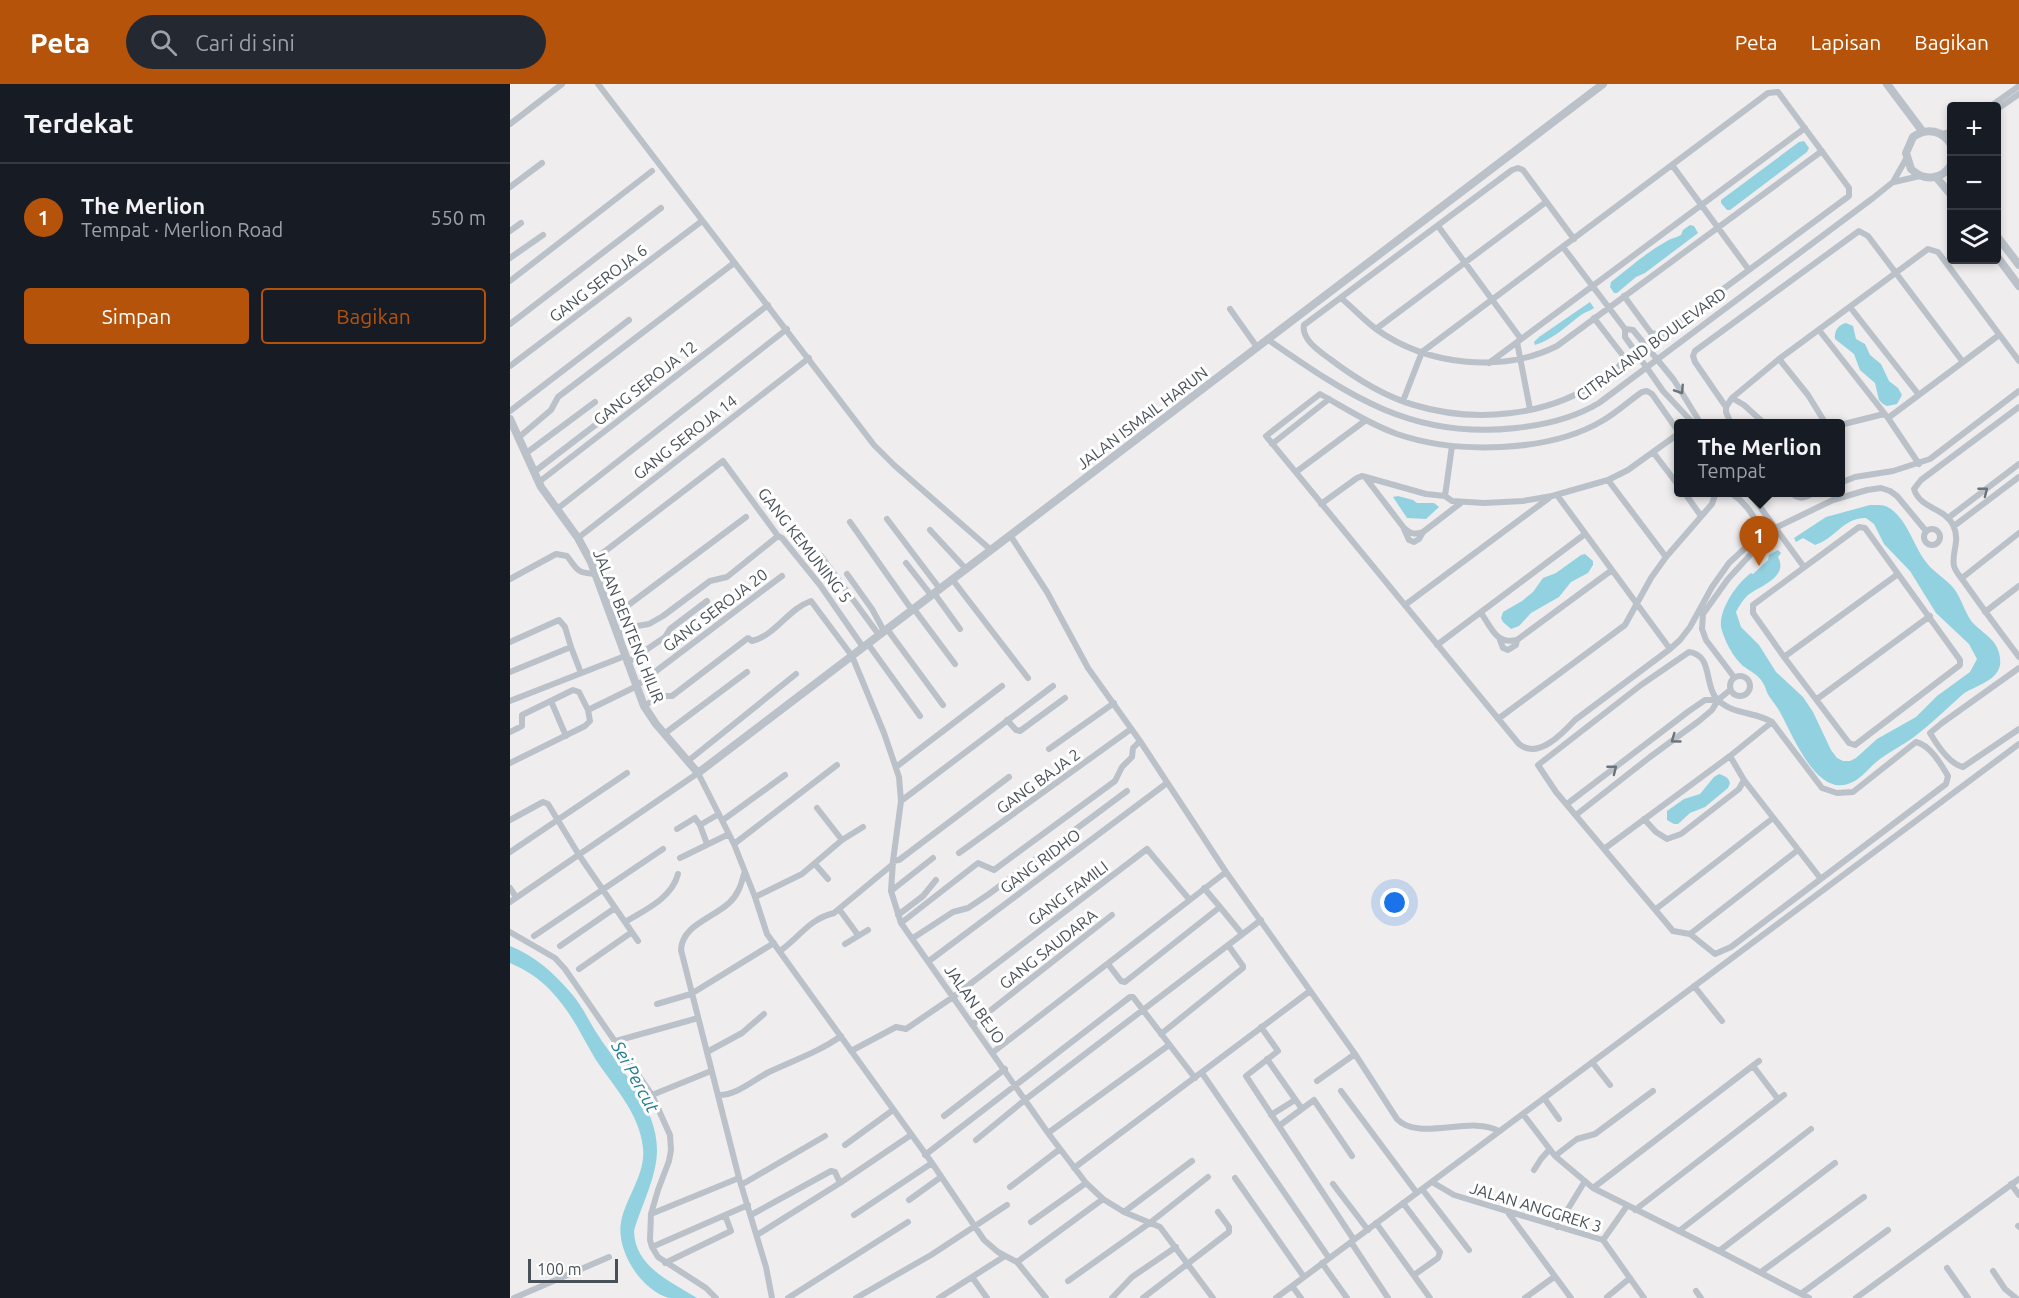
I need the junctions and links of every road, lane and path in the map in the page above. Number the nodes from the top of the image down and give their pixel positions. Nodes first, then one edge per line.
1 (562, 84) edge
2 (598, 84) edge
3 (1603, 84) edge
4 (1887, 84) edge
5 (2019, 86) edge
6 (2019, 94) edge
7 (1997, 102) edge
8 (2001, 107) edge
9 (510, 124) edge
10 (1805, 128) junction
11 (1923, 132) junction
12 (1947, 132) edge
13 (1942, 134) junction
14 (1947, 140) edge
15 (1822, 152) junction
16 (1906, 159) junction
17 (542, 163) dead end
18 (1672, 165) junction
19 (1947, 170) edge
20 (652, 171) dead end
21 (1920, 176) junction
22 (1936, 177) junction
23 (1893, 182) junction
24 (510, 187) edge
25 (1947, 190) edge
26 (1546, 202) junction
27 (1702, 205) junction
28 (661, 208) dead end
29 (702, 221) junction
30 (521, 223) dead end
31 (1438, 226) junction
32 (1718, 228) junction
33 (510, 231) edge
34 (543, 235) dead end
35 (1574, 239) junction
36 (2001, 242) edge
37 (1563, 247) junction
38 (510, 258) edge
39 (2001, 262) edge
40 (734, 263) junction
41 (1465, 263) junction
42 (2019, 265) edge
43 (1749, 270) junction
44 (1895, 273) junction
45 (510, 281) edge
46 (1593, 286) junction
47 (2019, 286) edge
48 (1624, 296) junction
49 (1341, 298) junction
50 (1492, 300) junction
51 (768, 305) junction
52 (1609, 307) junction
53 (1850, 307) junction
54 (1230, 309) dead end
55 (1594, 318) junction
56 (629, 320) dead end
57 (510, 324) edge
58 (1376, 328) junction
59 (787, 329) junction
60 (1625, 329) junction
61 (1819, 330) junction
62 (1999, 335) junction
63 (1267, 339) junction
64 (1519, 340) junction
65 (1257, 347) junction
66 (1422, 352) junction
67 (809, 358) junction
68 (1520, 359) junction
69 (1779, 359) junction
70 (1656, 360) junction
71 (2019, 361) edge
72 (1964, 362) junction
73 (1488, 363) junction
74 (510, 366) edge
75 (1647, 367) junction
76 (2019, 390) edge
77 (1919, 394) junction
78 (1732, 398) junction
79 (1403, 401) junction
80 (596, 402) dead end
81 (1726, 407) junction
82 (2019, 407) edge
83 (1530, 409) junction
84 (510, 411) edge
85 (611, 413) dead end
86 (1886, 416) junction
87 (510, 419) edge
88 (1690, 419) edge
89 (1698, 419) edge
90 (1729, 419) edge
91 (1760, 419) edge
92 (1823, 419) edge
93 (1366, 420) junction
94 (1845, 424) edge
95 (1674, 427) edge
96 (1674, 436) edge
97 (518, 438) junction
98 (1452, 446) junction
99 (1653, 452) junction
100 (525, 454) junction
101 (1919, 464) junction
102 (2019, 464) edge
103 (534, 472) junction
104 (1296, 472) junction
105 (1365, 476) junction
106 (2019, 477) edge
107 (1608, 480) junction
108 (1674, 480) edge
109 (1845, 481) edge
110 (539, 482) junction
111 (1445, 496) junction
112 (1554, 496) junction
113 (1845, 496) edge
114 (1688, 497) edge
115 (1714, 497) edge
116 (1737, 497) edge
117 (1753, 497) edge
118 (1843, 497) edge
119 (1462, 502) junction
120 (1322, 504) junction
121 (557, 509) junction
122 (1701, 516) junction
123 (746, 518) dead end
124 (887, 519) dead end
125 (850, 522) dead end
126 (1951, 523) junction
127 (1775, 528) junction
128 (930, 530) dead end
129 (1926, 531) junction
130 (1940, 533) junction
131 (2019, 533) edge
132 (1585, 534) junction
133 (1010, 535) junction
134 (778, 536) junction
135 (578, 538) junction
136 (991, 550) junction
137 (821, 556) dead end
138 (1666, 557) junction
139 (591, 562) junction
140 (906, 563) dead end
141 (1804, 567) junction
142 (966, 569) junction
143 (1612, 570) junction
144 (596, 574) junction
145 (847, 574) dead end
146 (1898, 574) junction
147 (782, 576) dead end
148 (1962, 578) junction
149 (510, 579) edge
150 (952, 579) junction
151 (2019, 586) edge
152 (935, 592) junction
153 (707, 601) dead end
154 (1637, 604) junction
155 (1405, 605) junction
156 (913, 609) junction
157 (1985, 612) junction
158 (1481, 613) junction
159 (1930, 616) junction
160 (611, 618) junction
161 (960, 629) dead end
162 (884, 632) junction
163 (617, 635) junction
164 (510, 642) edge
165 (865, 645) junction
166 (1437, 645) junction
167 (571, 647) junction
168 (1670, 649) junction
169 (852, 656) junction
170 (1784, 657) junction
171 (2019, 657) edge
172 (626, 659) junction
173 (955, 664) dead end
174 (2019, 668) edge
175 (510, 672) edge
176 (747, 672) dead end
177 (581, 673) junction
178 (796, 674) dead end
179 (1734, 677) junction
180 (1028, 678) dead end
181 (1002, 686) dead end
182 (1053, 686) dead end
183 (635, 687) junction
184 (1730, 690) junction
185 (1065, 698) dead end
186 (1817, 699) junction
187 (551, 700) junction
188 (1718, 700) junction
189 (510, 701) edge
190 (1114, 703) junction
191 (943, 705) dead end
192 (644, 706) junction
193 (588, 710) junction
194 (920, 716) dead end
195 (1498, 719) junction
196 (1007, 720) junction
197 (1772, 722) junction
198 (1131, 729) junction
199 (2019, 729) edge
200 (510, 732) edge
201 (664, 734) junction
202 (566, 736) junction
203 (2019, 744) edge
204 (1136, 745) junction
205 (1050, 749) dead end
206 (1730, 756) junction
207 (688, 761) junction
208 (510, 762) edge
209 (837, 765) dead end
210 (896, 767) junction
211 (627, 773) dead end
212 (698, 773) junction
213 (785, 775) dead end
214 (1009, 777) dead end
215 (1743, 780) junction
216 (1162, 787) junction
217 (1127, 791) dead end
218 (902, 801) junction
219 (1567, 804) junction
220 (818, 808) dead end
221 (719, 814) junction
222 (1576, 816) junction
223 (1773, 818) junction
224 (1644, 819) junction
225 (510, 820) edge
226 (557, 820) junction
227 (723, 820) junction
228 (700, 825) junction
229 (862, 827) dead end
230 (677, 829) dead end
231 (729, 834) junction
232 (842, 840) junction
233 (707, 844) junction
234 (734, 844) junction
235 (663, 849) dead end
236 (1604, 849) junction
237 (1798, 850) junction
238 (510, 852) edge
239 (959, 853) dead end
240 (579, 855) junction
241 (680, 858) dead end
242 (933, 858) dead end
243 (893, 862) junction
244 (815, 864) junction
245 (1226, 872) junction
246 (745, 873) junction
247 (678, 874) dead end
248 (828, 879) dead end
249 (1821, 879) junction
250 (936, 880) dead end
251 (510, 888) edge
252 (1204, 888) junction
253 (603, 889) junction
254 (891, 891) junction
255 (516, 897) junction
256 (755, 897) junction
257 (1189, 899) junction
258 (510, 902) edge
259 (1220, 907) junction
260 (615, 908) junction
261 (838, 909) junction
262 (1656, 909) junction
263 (898, 915) junction
264 (1112, 915) dead end
265 (1261, 920) junction
266 (625, 922) junction
267 (902, 923) junction
268 (868, 930) dead end
269 (510, 932) edge
270 (632, 932) junction
271 (1242, 934) junction
272 (1690, 934) junction
273 (858, 935) junction
274 (534, 936) dead end
275 (913, 938) junction
276 (638, 941) dead end
277 (774, 943) junction
278 (845, 944) dead end
279 (1228, 945) junction
280 (560, 946) dead end
281 (780, 951) junction
282 (929, 961) junction
283 (1108, 964) junction
284 (579, 969) dead end
285 (1694, 986) junction
286 (1310, 991) junction
287 (691, 994) junction
288 (953, 998) junction
289 (657, 1004) dead end
290 (1143, 1011) junction
291 (764, 1014) dead end
292 (698, 1018) junction
293 (1722, 1021) dead end
294 (972, 1025) junction
295 (1261, 1027) junction
296 (1161, 1034) junction
297 (841, 1036) junction
298 (616, 1041) junction
299 (1169, 1045) junction
300 (851, 1051) junction
301 (707, 1052) junction
302 (992, 1053) junction
303 (1354, 1054) junction
304 (1267, 1059) junction
305 (1759, 1061) dead end
306 (1592, 1062) junction
307 (1753, 1066) junction
308 (1005, 1070) junction
309 (711, 1071) junction
310 (1202, 1073) junction
311 (1196, 1078) junction
312 (1317, 1081) dead end
313 (1015, 1084) junction
314 (1610, 1085) dead end
315 (1341, 1091) dead end
316 (1653, 1091) dead end
317 (652, 1095) junction
318 (718, 1095) junction
319 (1544, 1098) junction
320 (1026, 1099) junction
321 (1295, 1100) junction
322 (1302, 1109) junction
323 (893, 1110) junction
324 (1523, 1113) junction
325 (944, 1116) dead end
326 (1271, 1116) junction
327 (1559, 1119) dead end
328 (1279, 1126) junction
329 (1811, 1129) dead end
330 (1499, 1131) junction
331 (1048, 1133) junction
332 (911, 1135) junction
333 (825, 1136) dead end
334 (976, 1140) dead end
335 (844, 1145) dead end
336 (1060, 1149) junction
337 (1549, 1150) junction
338 (926, 1155) junction
339 (1352, 1156) dead end
340 (1555, 1156) junction
341 (1192, 1161) dead end
342 (932, 1163) junction
343 (1835, 1163) dead end
344 (1074, 1167) junction
345 (1534, 1170) dead end
346 (941, 1177) junction
347 (1208, 1177) dead end
348 (739, 1178) junction
349 (1235, 1178) dead end
350 (2019, 1179) edge
351 (1585, 1181) junction
352 (1432, 1182) junction
353 (840, 1183) junction
354 (1086, 1183) junction
355 (1333, 1184) dead end
356 (2011, 1184) junction
357 (741, 1185) junction
358 (1010, 1186) dead end
359 (1593, 1188) junction
360 (1419, 1191) junction
361 (2019, 1195) edge
362 (1864, 1197) dead end
363 (1103, 1199) junction
364 (909, 1200) dead end
365 (1403, 1203) junction
366 (748, 1205) junction
367 (1007, 1205) dead end
368 (1627, 1206) junction
369 (1635, 1210) junction
370 (1124, 1212) junction
371 (1218, 1212) dead end
372 (1509, 1213) junction
373 (651, 1214) junction
374 (725, 1215) junction
375 (751, 1215) junction
376 (854, 1215) dead end
377 (908, 1222) dead end
378 (1031, 1222) dead end
379 (1151, 1222) junction
380 (1376, 1223) junction
381 (974, 1226) junction
382 (1557, 1227) junction
383 (1368, 1230) junction
384 (1888, 1230) dead end
385 (1680, 1231) junction
386 (757, 1235) junction
387 (1603, 1240) junction
388 (1353, 1241) junction
389 (1176, 1246) junction
390 (652, 1247) junction
391 (1469, 1250) dead end
392 (1719, 1251) junction
393 (1005, 1256) junction
394 (609, 1257) dead end
395 (1329, 1258) junction
396 (1017, 1262) junction
397 (665, 1263) junction
398 (1322, 1263) junction
399 (1189, 1265) junction
400 (1947, 1268) dead end
401 (1993, 1271) dead end
402 (1761, 1272) junction
403 (1414, 1275) junction
404 (972, 1277) junction
405 (1304, 1277) junction
406 (1554, 1277) junction
407 (1630, 1278) junction
408 (1068, 1281) dead end
409 (1292, 1286) junction
410 (1696, 1291) dead end
411 (1802, 1293) junction
412 (1042, 1297) edge
413 (1607, 1297) edge
414 (514, 1298) edge
415 (716, 1298) edge
416 (772, 1298) edge
417 (788, 1298) edge
418 (856, 1298) edge
419 (939, 1298) edge
420 (987, 1298) edge
421 (1112, 1298) edge
422 (1143, 1298) edge
423 (1213, 1298) edge
424 (1276, 1298) edge
425 (1301, 1298) edge
426 (1347, 1298) edge
427 (1388, 1298) edge
428 (1430, 1298) edge
429 (1525, 1298) edge
430 (1571, 1298) edge
431 (1644, 1298) edge
432 (1701, 1298) edge
433 (1809, 1298) edge
434 (1856, 1298) edge
435 (1968, 1298) edge
436 (2017, 1298) edge

1 - 9 street
2 - 29 street
3 - 63 street, JALAN ISMAIL HARUN
4 - 11 street
5 - 7 street
6 - 8 street
10 - 15 street
10 - 18 street
10 - 27 street
11 - 13 street
11 - 16 street
12 - 13 street
13 - 14 street
15 - 32 street
15 - 43 street
16 - 21 street
16 - 23 street, CITRALAND BOULEVARD
17 - 24 street
18 - 27 street
18 - 35 street
19 - 22 street
20 - 45 street
21 - 22 street
21 - 23 street, CITRALAND BOULEVARD
22 - 25 street
23 - 70 street, CITRALAND BOULEVARD
26 - 31 street
26 - 35 street
26 - 41 street
27 - 32 street
27 - 46 street
28 - 57 street
29 - 40 street
29 - 74 street, GANG SEROJA 6
30 - 33 street
31 - 41 street
31 - 49 street
32 - 43 street
32 - 48 street
34 - 38 street
35 - 37 street
36 - 42 street
37 - 46 street
37 - 50 street
39 - 47 street
40 - 51 street
40 - 97 street
41 - 50 street
41 - 58 street
43 - 48 street
44 - 53 street
44 - 62 street
44 - 72 street
44 - 81 street
46 - 52 street
46 - 64 street
48 - 52 street
49 - 58 street
49 - 79 street
50 - 64 street
50 - 66 street
51 - 59 street
51 - 110 street, GANG SEROJA 12
52 - 55 street
52 - 60 street
53 - 61 street
53 - 77 street
54 - 65 street
55 - 68 street
55 - 83 street
56 - 84 street
58 - 66 street
59 - 67 street
59 - 121 street
60 - 70 street
60 - 75 street
61 - 69 street
61 - 86 street
62 - 71 street
62 - 72 street
63 - 65 street, JALAN ISMAIL HARUN
63 - 75 street, CITRALAND BOULEVARD
64 - 68 street
64 - 73 street
65 - 133 street, JALAN ISMAIL HARUN
66 - 73 street
66 - 79 street
67 - 135 street, GANG SEROJA 14
67 - 136 street
68 - 73 street
68 - 83 street
69 - 78 street
69 - 92 street
70 - 75 street, CITRALAND BOULEVARD
70 -> 89 street
72 - 77 street
75 - 88 street
76 - 101 street
77 - 86 street
78 - 81 street
78 - 91 street
79 - 83 street
80 - 100 street
81 - 90 street
82 - 126 street
85 - 103 street
86 - 94 street
86 - 101 street
87 - 97 street, JALAN BENTENG HILIR
93 - 98 street
93 - 104 street
93 - 104 street
95 - 98 street
96 - 99 street
97 - 100 street, JALAN BENTENG HILIR
98 - 111 street
99 - 107 street
99 - 108 street
100 - 103 street, JALAN BENTENG HILIR
101 - 109 street
126 -> 102 street
103 - 110 street, JALAN BENTENG HILIR
104 - 120 street
105 - 111 street
105 - 119 street
105 - 120 street
106 - 126 street
107 - 112 street
107 - 138 street
110 - 121 street, JALAN BENTENG HILIR
111 - 119 street
112 - 119 street
112 - 132 street
112 - 155 street
113 - 129 street
114 - 122 street
115 - 122 street
116 - 168 street
117 - 127 street
118 - 127 street
120 - 155 street
121 - 135 street, JALAN BENTENG HILIR
122 - 138 street
123 - 160 street
124 - 152 street
125 - 156 street
126 - 130 street
126 - 148 street
127 - 141 street
127 - 179 street
128 - 142 street
129 - 130 street
129 - 130 street
131 - 148 street
132 - 143 street
132 - 158 street
133 - 136 street, JALAN ISMAIL HARUN
133 - 190 street
134 - 139 street, GANG KEMUNING 5
134 - 163 street
134 - 165 street, GANG KEMUNING 5
135 - 139 street, JALAN BENTENG HILIR
136 - 142 street, JALAN ISMAIL HARUN
137 - 162 street
138 - 154 street
139 - 144 street, JALAN BENTENG HILIR
140 - 152 street
141 - 146 street
141 - 170 street
142 - 150 street, JALAN ISMAIL HARUN
143 - 154 street
143 - 158 street
144 - 149 street
144 - 160 street, JALAN BENTENG HILIR
145 - 162 street
146 - 159 street
146 - 170 street
147 - 183 street, GANG SEROJA 20
148 - 157 street
150 - 152 street, JALAN ISMAIL HARUN
150 - 180 street
151 - 157 street
152 - 156 street, JALAN ISMAIL HARUN
152 - 161 street
153 - 172 street
154 - 168 street
154 - 195 street
155 - 166 street
156 - 162 street, JALAN ISMAIL HARUN
156 - 173 street
157 - 171 street
158 - 166 street
159 - 186 street
159 - 186 street
160 - 163 street, JALAN BENTENG HILIR
162 - 165 street, JALAN ISMAIL HARUN
162 - 191 street
163 - 172 street, JALAN BENTENG HILIR
164 - 167 street
165 - 169 street, JALAN ISMAIL HARUN
165 - 194 street, GANG KEMUNING 5
166 - 195 street
167 - 175 street
167 - 177 street
168 - 195 street
169 - 192 street, JALAN BEJO
169 - 210 street, JALAN BEJO
169 - 212 street, JALAN ISMAIL HARUN
170 - 186 street
172 - 177 street
172 - 183 street, JALAN BENTENG HILIR
174 - 199 street
176 - 201 street
177 - 189 street
178 - 207 street
179 - 184 street
179 - 184 street
181 - 210 street
182 - 196 street
183 - 192 street, JALAN BENTENG HILIR
183 - 193 street, GANG SEROJA 20
184 - 188 street
185 - 196 street
187 - 193 street
187 - 200 street
187 - 202 street
188 - 197 street
219 -> 188 street
188 - 219 street
188 -> 222 street
190 - 198 street
190 - 205 street
192 - 201 street, JALAN BENTENG HILIR
193 - 202 street
196 - 218 street
197 - 206 street
197 - 249 street
198 - 204 street
198 - 239 street, GANG BAJA 2
201 - 207 street, JALAN BENTENG HILIR
202 - 208 street
203 - 285 street
204 - 216 street
204 - 267 street
206 - 215 street
206 - 224 street
207 - 212 street, JALAN BENTENG HILIR
209 - 234 street
210 - 218 street, JALAN BEJO
211 - 226 street
212 - 221 street
212 - 240 street
213 - 227 street
214 - 243 street
215 - 223 street
215 - 224 street
216 - 245 street
216 - 282 street, GANG RIDHO
217 - 275 street
218 - 243 street, JALAN BEJO
219 - 222 street
220 - 232 street
221 - 227 street
221 - 228 street
222 - 236 street
223 - 237 street
223 - 262 street
224 - 236 street
225 - 226 street
226 - 238 street
226 - 240 street
227 - 231 street
228 - 230 street
228 - 233 street
229 - 232 street
231 - 233 street
231 - 234 street
232 - 244 street
233 - 241 street
234 - 246 street
235 - 253 street
236 - 262 street
237 - 249 street
237 - 272 street
240 - 253 street
240 - 255 street
242 - 254 street
243 - 254 street, JALAN BEJO
243 - 261 street
244 - 248 street
244 - 256 street
245 - 252 street
245 - 265 street
246 - 256 street
246 - 287 street
247 - 266 street
249 - 272 street
250 - 263 street
251 - 255 street
252 - 257 street
252 - 259 street
253 - 260 street
253 - 274 street
254 - 263 street, JALAN BEJO
255 - 258 street
256 - 277 street
257 - 283 street
257 - 288 street, GANG FAMILI
259 - 271 street
259 - 283 street
260 - 266 street
260 - 280 street
261 - 273 street
261 - 281 street
262 - 272 street
263 - 267 street, JALAN BEJO
264 - 294 street, GANG SAUDARA
265 - 271 street
265 - 286 street
266 - 270 street
267 - 275 street, JALAN BEJO
268 - 273 street
269 - 298 street
270 - 276 street
270 - 284 street
271 - 279 street
273 - 278 street
275 - 282 street, JALAN BEJO
277 - 281 street
277 - 287 street
279 - 290 street
279 - 296 street
281 - 297 street
282 - 288 street, JALAN BEJO
283 - 302 street
285 - 293 street
285 - 306 street
286 - 295 street
286 - 303 street
287 - 289 street
287 - 292 street
288 - 294 street, JALAN BEJO
288 - 300 street
290 - 296 street
290 - 313 street
290 - 320 street
291 - 301 street
292 - 298 street
292 - 301 street
294 - 302 street, JALAN BEJO
295 - 304 street
295 - 310 street
296 - 299 street
297 - 300 street
297 - 318 street
298 - 317 street
299 - 311 street
299 - 331 street
300 - 323 street
301 - 309 street
302 - 308 street, JALAN BEJO
303 - 312 street
303 - 330 street
304 - 321 street
304 - 326 street
305 - 307 street
306 - 314 street
306 - 319 street
307 - 359 street
307 - 369 street
308 - 313 street, JALAN BEJO
308 - 325 street
309 - 317 street
309 - 318 street
310 - 311 street
310 - 395 street
311 - 344 street
313 - 320 street, JALAN BEJO
313 - 338 street
315 - 360 street
316 - 340 street
317 - 373 street
318 - 348 street
319 - 324 street
319 - 327 street
320 - 331 street, JALAN BEJO
320 - 334 street
321 - 322 street
321 - 326 street
322 - 328 street
322 - 339 street
323 - 332 street
323 - 335 street
324 - 330 street
324 - 337 street
326 - 328 street
328 - 388 street
329 - 385 street
330 - 352 street
331 - 336 street, JALAN BEJO
332 - 338 street
332 - 353 street
333 - 357 street
336 - 344 street, JALAN BEJO
336 - 358 street
337 - 340 street
337 - 345 street
338 - 342 street
340 - 351 street
341 - 370 street
342 - 346 street
342 - 376 street
343 - 392 street
344 - 354 street, JALAN BEJO
346 - 364 street
346 - 381 street
347 - 379 street
348 - 357 street
348 - 373 street
349 - 405 street
350 - 356 street
351 - 359 street
351 - 382 street
352 - 360 street
352 - 372 street, JALAN ANGGREK 3
353 - 375 street
353 - 386 street
354 - 363 street, JALAN BEJO
354 - 378 street
355 - 383 street
356 - 361 street
356 - 434 street
357 - 366 street
359 - 368 street
360 - 365 street
360 - 391 street
362 - 402 street
363 - 370 street, JALAN BEJO
363 - 396 street
365 - 380 street
365 - 403 street
366 - 374 street
366 - 375 street
367 - 381 street
368 - 369 street
368 - 387 street
369 - 385 street
370 - 379 street, JALAN BEJO
371 - 399 street
372 - 382 street, JALAN ANGGREK 3
372 - 406 street
373 - 390 street
374 - 390 street
374 - 397 street
375 - 386 street
377 - 417 street
379 - 389 street, JALAN BEJO
379 - 408 street
380 - 383 street
380 - 403 street
381 - 393 street
381 - 418 street
382 - 387 street, JALAN ANGGREK 3
383 - 388 street
384 - 411 street
385 - 392 street
386 - 416 street
387 - 407 street, JALAN ANGGREK 3
388 - 395 street
388 - 427 street
389 - 399 street, JALAN BEJO
389 - 421 street
390 - 397 street
392 - 402 street
393 - 396 street
393 - 404 street
394 - 414 street
395 - 398 street
396 - 412 street
397 - 415 street
398 - 405 street
398 - 426 street
399 - 422 street
399 - 423 street, JALAN BEJO
400 - 435 street
401 - 436 street
402 - 411 street
403 - 428 street
404 - 419 street
404 - 420 street
405 - 409 street
406 - 429 street
406 - 430 street
407 - 413 street
407 - 431 street, JALAN ANGGREK 3
409 - 424 street
409 - 425 street
410 - 432 street
411 - 433 street

